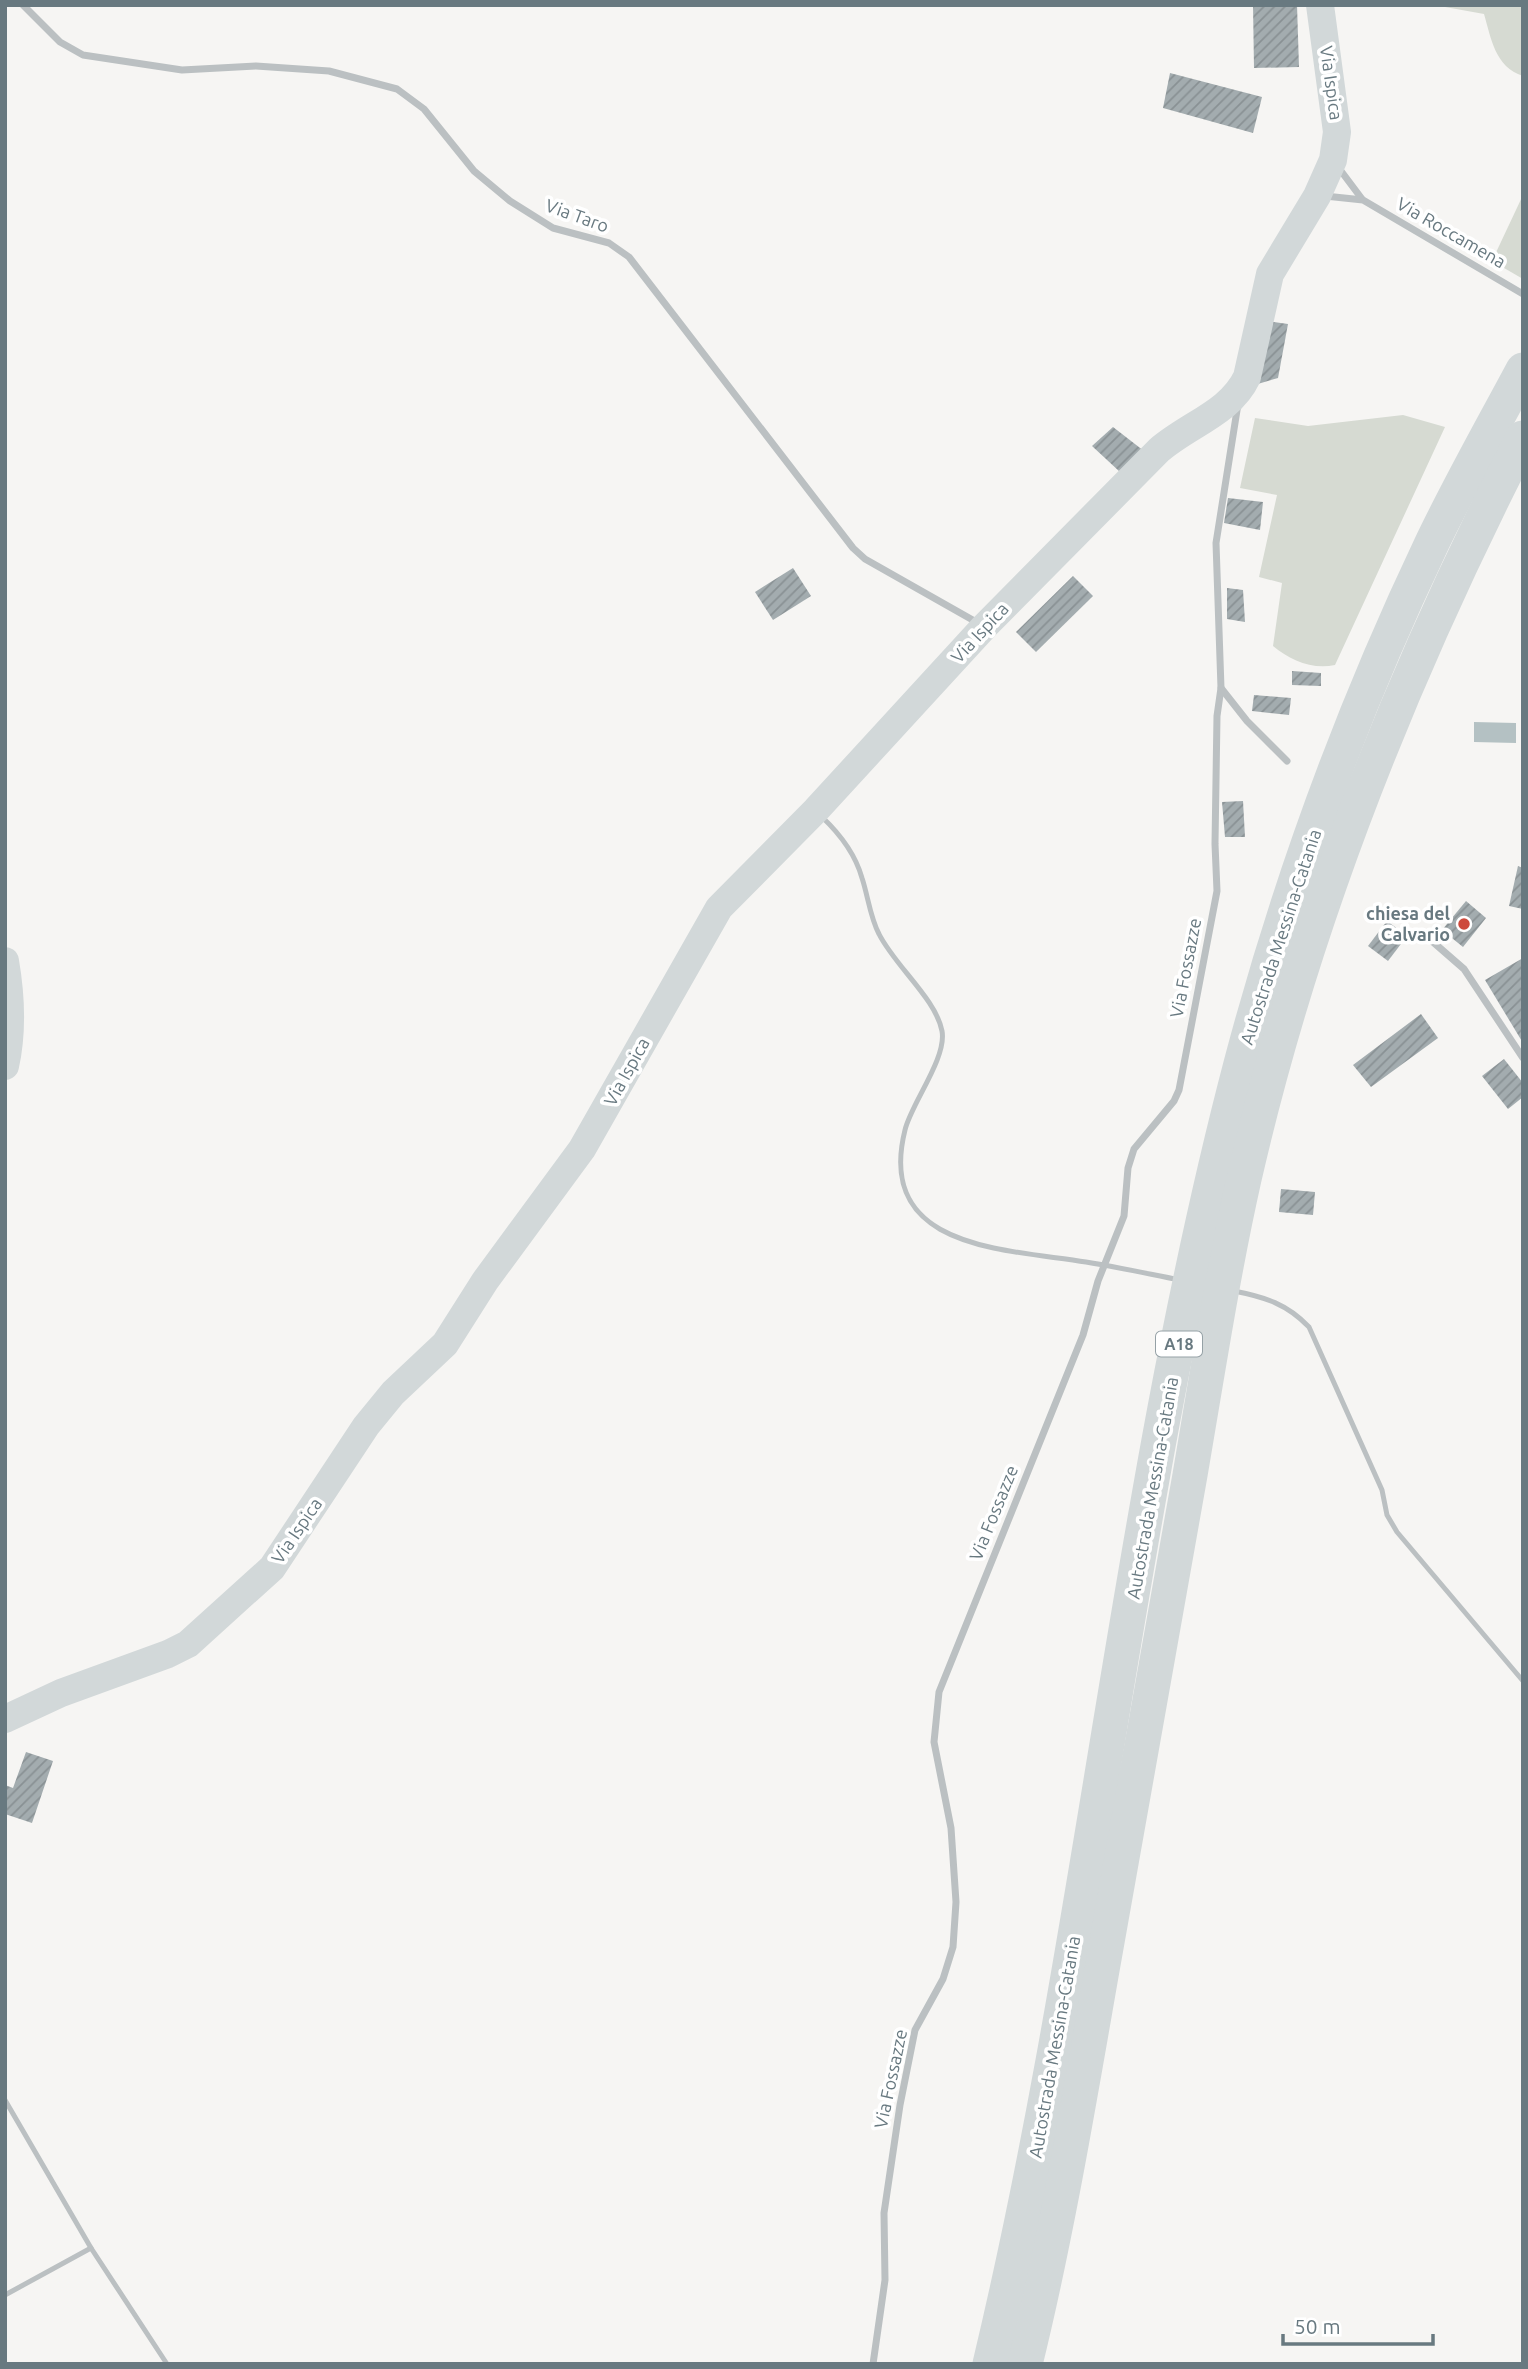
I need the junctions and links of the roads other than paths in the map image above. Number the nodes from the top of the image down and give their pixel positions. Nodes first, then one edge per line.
1 (23, 5) edge
2 (1320, 5) edge
3 (1333, 160) junction
4 (1317, 196) junction
5 (1363, 200) junction
6 (1523, 294) edge
7 (1523, 370) edge
8 (1240, 393) junction
9 (1523, 438) edge
10 (984, 627) junction
11 (1222, 688) junction
12 (1287, 761) dead end
13 (816, 810) junction
14 (1433, 942) dead end
15 (5, 961) edge
16 (1523, 1058) edge
17 (5, 1066) edge
18 (1201, 1284) dead end
19 (1214, 1287) dead end
20 (1523, 1681) edge
21 (5, 1719) edge
22 (5, 2100) edge
23 (91, 2248) junction
24 (5, 2295) edge
25 (167, 2364) edge
26 (873, 2364) edge
27 (990, 2364) edge
28 (1025, 2364) edge

1 - 10 street, Via Taro
2 - 3 street, Via Ispica
3 - 4 street, Via Ispica
3 - 5 street
4 - 5 street
4 - 8 street, Via Ispica
5 - 6 street, Via Roccamena
7 - 27 highway, Autostrada Messina-Catania / A18
8 - 10 street, Via Ispica
8 - 11 street, Via Ispica
9 - 28 highway, Autostrada Messina-Catania / A18
10 - 13 street, Via Ispica
11 - 12 street
11 - 26 street, Via Fossazze
13 - 18 lane
13 - 21 street, Via Ispica
14 - 16 street
15 - 17 street
19 - 20 lane
22 - 23 lane
23 - 24 lane
23 - 25 lane

